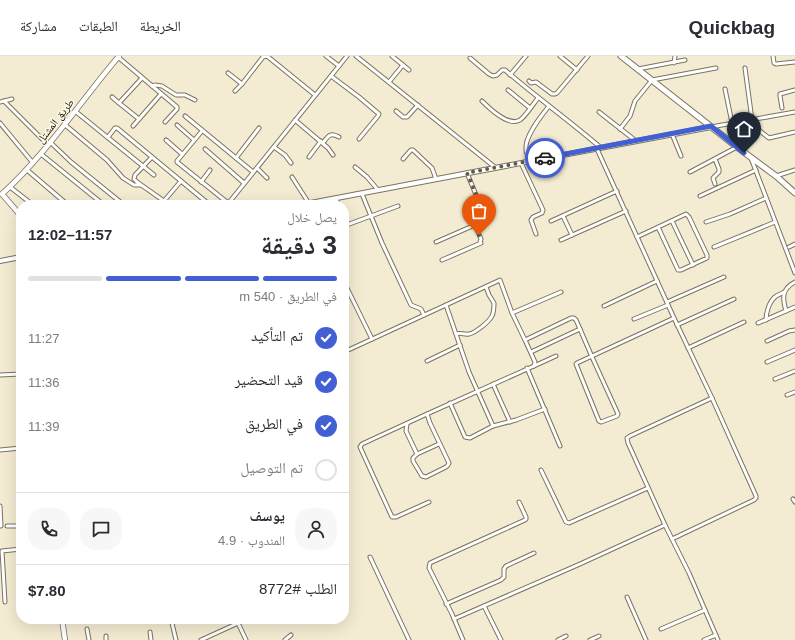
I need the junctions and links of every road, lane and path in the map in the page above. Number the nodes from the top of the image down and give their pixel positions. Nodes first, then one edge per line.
1 (326, 56) edge
2 (347, 56) edge
3 (356, 56) edge
4 (392, 56) edge
5 (526, 56) edge
6 (560, 56) edge
7 (588, 56) edge
8 (621, 56) edge
9 (675, 56) edge
10 (773, 56) edge
11 (118, 57) edge
12 (470, 58) dead end
13 (685, 60) dead end
14 (674, 62) junction
15 (795, 62) edge
16 (339, 66) junction
17 (403, 66) junction
18 (716, 68) dead end
19 (745, 68) dead end
20 (638, 69) junction
21 (409, 70) dead end
22 (577, 70) junction
23 (228, 73) dead end
24 (510, 75) junction
25 (331, 76) junction
26 (142, 78) junction
27 (652, 80) junction
28 (529, 81) dead end
29 (390, 82) junction
30 (242, 84) junction
31 (152, 86) junction
32 (725, 89) dead end
33 (508, 90) dead end
34 (795, 90) edge
35 (235, 91) dead end
36 (160, 94) junction
37 (315, 95) junction
38 (112, 98) dead end
39 (538, 98) junction
40 (12, 99) dead end
41 (195, 100) dead end
42 (2, 101) edge
43 (482, 101) dead end
44 (119, 103) junction
45 (418, 105) junction
46 (549, 106) junction
47 (530, 108) junction
48 (782, 108) dead end
49 (76, 111) junction
50 (396, 111) dead end
51 (598, 112) dead end
52 (795, 112) edge
53 (185, 116) dead end
54 (139, 120) junction
55 (295, 120) junction
56 (747, 120) junction
57 (752, 120) junction
58 (165, 122) dead end
59 (0, 123) edge
60 (732, 123) junction
61 (64, 124) junction
62 (177, 125) dead end
63 (133, 126) dead end
64 (711, 126) junction
65 (259, 128) dead end
66 (620, 129) junction
67 (202, 131) junction
68 (795, 132) edge
69 (672, 134) junction
70 (108, 137) junction
71 (339, 137) dead end
72 (359, 139) dead end
73 (166, 140) dead end
74 (194, 140) junction
75 (636, 141) junction
76 (322, 142) junction
77 (49, 143) junction
78 (274, 147) junction
79 (736, 147) junction
80 (599, 148) junction
81 (205, 149) dead end
82 (41, 154) junction
83 (182, 154) junction
84 (333, 155) dead end
85 (681, 156) dead end
86 (152, 157) junction
87 (308, 157) dead end
88 (236, 158) junction
89 (751, 158) junction
90 (403, 159) dead end
91 (715, 159) junction
92 (534, 160) junction
93 (33, 163) junction
94 (291, 163) dead end
95 (521, 163) junction
96 (143, 166) junction
97 (257, 168) junction
98 (355, 168) dead end
99 (496, 168) junction
100 (27, 170) junction
101 (210, 170) dead end
102 (756, 170) junction
103 (795, 170) edge
104 (253, 172) junction
105 (690, 172) dead end
106 (467, 173) junction
107 (154, 175) dead end
108 (776, 176) junction
109 (292, 177) dead end
110 (267, 178) dead end
111 (436, 179) junction
112 (181, 181) junction
113 (201, 182) junction
114 (244, 183) junction
115 (715, 184) dead end
116 (141, 185) junction
117 (10, 186) junction
118 (378, 190) junction
119 (617, 191) junction
120 (1, 193) edge
121 (795, 193) edge
122 (362, 194) junction
123 (700, 196) dead end
124 (336, 198) joint
125 (766, 198) junction
126 (27, 200) edge
127 (62, 200) edge
128 (98, 200) edge
129 (118, 200) edge
130 (163, 200) edge
131 (165, 200) edge
132 (204, 200) edge
133 (222, 200) edge
134 (230, 200) edge
135 (306, 200) edge
136 (327, 200) edge
137 (398, 206) dead end
138 (16, 210) edge
139 (626, 211) junction
140 (371, 216) junction
141 (563, 216) junction
142 (672, 220) junction
143 (551, 221) dead end
144 (706, 222) dead end
145 (775, 222) junction
146 (349, 224) edge
147 (475, 225) junction
148 (658, 227) junction
149 (536, 234) dead end
150 (572, 235) junction
151 (637, 237) junction
152 (561, 240) dead end
153 (436, 242) dead end
154 (795, 244) edge
155 (789, 247) dead end
156 (714, 248) dead end
157 (16, 258) edge
158 (442, 260) dead end
159 (0, 261) edge
160 (693, 265) junction
161 (795, 273) edge
162 (724, 277) dead end
163 (657, 281) junction
164 (795, 282) edge
165 (486, 287) junction
166 (349, 292) edge
167 (561, 292) dead end
168 (784, 292) junction
169 (734, 298) dead end
170 (668, 304) junction
171 (446, 305) junction
172 (604, 306) dead end
173 (795, 307) edge
174 (786, 311) junction
175 (512, 313) junction
176 (424, 315) junction
177 (674, 318) junction
178 (634, 319) dead end
179 (766, 320) junction
180 (744, 322) dead end
181 (758, 323) dead end
182 (677, 325) junction
183 (580, 329) junction
184 (795, 330) edge
185 (456, 334) junction
186 (372, 339) junction
187 (525, 340) junction
188 (767, 341) dead end
189 (460, 345) junction
190 (688, 348) junction
191 (349, 350) edge
192 (795, 350) edge
193 (531, 352) junction
194 (556, 356) dead end
195 (592, 357) junction
196 (427, 360) dead end
197 (767, 362) dead end
198 (534, 366) junction
199 (527, 368) junction
200 (795, 371) edge
201 (16, 374) edge
202 (0, 376) edge
203 (775, 379) dead end
204 (493, 384) junction
205 (478, 391) junction
206 (795, 392) edge
207 (787, 396) dead end
208 (712, 398) junction
209 (450, 404) junction
210 (544, 409) junction
211 (427, 414) junction
212 (510, 422) junction
213 (407, 424) junction
214 (493, 426) junction
215 (439, 444) junction
216 (560, 446) dead end
217 (16, 448) edge
218 (0, 450) edge
219 (417, 454) junction
220 (541, 470) dead end
221 (648, 488) junction
222 (429, 502) dead end
223 (519, 502) dead end
224 (0, 506) edge
225 (665, 525) junction
226 (1, 526) edge
227 (7, 526) dead end
228 (16, 526) edge
229 (672, 539) junction
230 (16, 550) edge
231 (1, 551) edge
232 (534, 553) dead end
233 (370, 557) dead end
234 (0, 592) edge
235 (4, 592) junction
236 (627, 597) dead end
237 (5, 602) dead end
238 (446, 604) junction
239 (484, 606) junction
240 (705, 610) junction
241 (454, 619) junction
242 (63, 624) edge
243 (172, 624) edge
244 (236, 624) edge
245 (238, 624) edge
246 (87, 629) dead end
247 (661, 629) dead end
248 (150, 632) dead end
249 (716, 635) junction
250 (106, 636) dead end
251 (290, 636) dead end
252 (566, 636) dead end
253 (599, 636) dead end
254 (65, 640) edge
255 (89, 640) edge
256 (106, 640) edge
257 (151, 640) edge
258 (176, 640) edge
259 (201, 640) edge
260 (246, 640) edge
261 (285, 640) edge
262 (409, 640) edge
263 (463, 640) edge
264 (501, 640) edge
265 (558, 640) edge
266 (590, 640) edge
267 (646, 640) edge
268 (704, 640) edge
269 (718, 640) edge

1 - 16 street
2 - 16 street
3 - 29 street
4 - 17 street
5 - 24 street
6 - 22 street
7 - 22 street
8 - 20 main road
9 - 14 street
10 - 15 street
11 - 26 street
11 - 49 main road, طريق المشتل
12 - 24 street
13 - 14 street
14 - 20 street
16 - 25 street
17 - 21 street
17 - 29 street
18 - 27 street
19 - 57 street
20 - 27 main road
22 - 28 street
23 - 30 street
24 - 39 street
25 - 37 street
25 - 72 street
26 - 31 street
26 - 44 street
27 - 64 main road
27 - 66 street
29 - 45 street
30 - 35 street
30 - 37 street
31 - 36 street
31 - 41 street
32 - 60 street
33 - 47 street
34 - 48 street
36 - 54 street
36 - 58 street
37 - 55 street
38 - 44 street
39 - 46 street
39 - 47 street
40 - 42 street
42 - 77 street
43 - 47 street
44 - 54 street
45 - 50 street
45 - 99 street
46 - 80 street
46 - 92 street
49 - 61 main road, طريق المشتل
49 - 70 street
51 - 66 street
52 - 57 street
53 - 67 street
54 - 63 street
55 - 76 street
55 - 78 street
56 - 57 street
56 - 60 street
56 - 68 street
59 - 93 street
60 - 64 street
61 - 77 main road, طريق المشتل
61 - 116 street
62 - 74 street
64 - 69 street
64 - 79 main road
65 - 88 street
66 - 75 street
67 - 74 street
67 - 88 street
69 - 75 street
69 - 85 street
70 - 86 street
70 - 96 street
71 - 76 street
73 - 83 street
74 - 83 street
75 - 80 street
76 - 84 street
76 - 87 street
77 - 82 main road, طريق المشتل
77 - 129 street
78 - 94 street
78 - 97 street
79 - 89 main road
79 - 91 street
80 - 92 street
80 - 119 street
81 - 114 street
82 - 93 main road, طريق المشتل
82 - 128 street
83 - 113 street
86 - 96 street
86 - 112 street
88 - 104 street
89 - 102 street
89 - 108 main road
90 - 111 street
91 - 105 street
91 - 115 street
92 - 95 street
93 - 100 main road, طريق المشتل
95 - 99 street
95 - 149 street
96 - 107 street
96 - 116 street
97 - 104 street
97 - 110 street
98 - 118 street
99 - 106 street
100 - 117 main road, طريق المشتل
100 - 127 street
101 - 113 street
102 - 123 street
102 - 125 street
103 - 108 street
104 - 114 street
106 - 111 street
106 - 147 street
108 - 121 main road
109 - 135 street
111 - 118 street
112 - 131 street
112 - 132 street
113 - 133 street
114 - 134 street
116 - 130 street
117 - 120 main road, طريق المشتل
117 - 126 street
118 - 122 street
119 - 139 street
119 - 141 street
120 - 138 main road
122 - 124 street
122 - 140 street
124 - 136 street
125 - 144 street
125 - 145 street
137 - 140 street
139 - 150 street
139 - 151 street
140 - 146 street
140 - 176 street
141 - 143 street
141 - 150 street
142 - 148 street
142 - 160 street
142 - 160 street
145 - 156 street
145 - 161 street
147 - 153 street
147 - 158 street
148 - 151 street
148 - 160 street
150 - 152 street
151 - 163 street
154 - 155 street
157 - 159 street
162 - 170 street
163 - 170 street
163 - 172 street
164 - 168 street
165 - 171 street
165 - 175 street
165 - 185 street
166 - 186 street
167 - 175 street
168 - 174 street
168 - 179 street
169 - 182 street
170 - 177 street
170 - 178 street
171 - 176 street
171 - 185 street
173 - 174 street
174 - 179 street
175 - 187 street
176 - 186 street
177 - 182 street
177 - 195 street
179 - 181 street
180 - 190 street
182 - 190 street
183 - 187 street
183 - 193 street
183 - 195 street
184 - 188 street
185 - 189 street
186 - 191 street
187 - 193 street
189 - 196 street
189 - 205 street
190 - 208 street
192 - 197 street
193 - 198 street
194 - 198 street
195 - 195 street
198 - 199 street
199 - 204 street
199 - 210 street
200 - 203 street
201 - 202 street
204 - 205 street
204 - 212 street
205 - 209 street
205 - 214 street
206 - 207 street
208 - 221 street
208 - 229 street
209 - 211 street
209 - 214 street
210 - 212 street
210 - 216 street
211 - 213 street
211 - 215 street
212 - 214 street
213 - 219 street
213 - 222 street
215 - 219 street
215 - 219 street
217 - 218 street
220 - 221 street
221 - 225 street
223 - 238 street
224 - 226 street
225 - 229 street
225 - 239 street
227 - 228 street
229 - 240 street
230 - 231 street
231 - 235 street
232 - 238 street
233 - 262 street
234 - 235 street
235 - 237 street
236 - 267 street
238 - 241 street
239 - 241 street
239 - 264 street
240 - 247 street
240 - 249 street
241 - 263 street
242 - 254 main road
243 - 258 street
244 - 259 street
245 - 260 street
246 - 255 street
248 - 257 street
249 - 268 street
249 - 269 street
250 - 256 street
251 - 261 street
252 - 265 street
253 - 266 street

